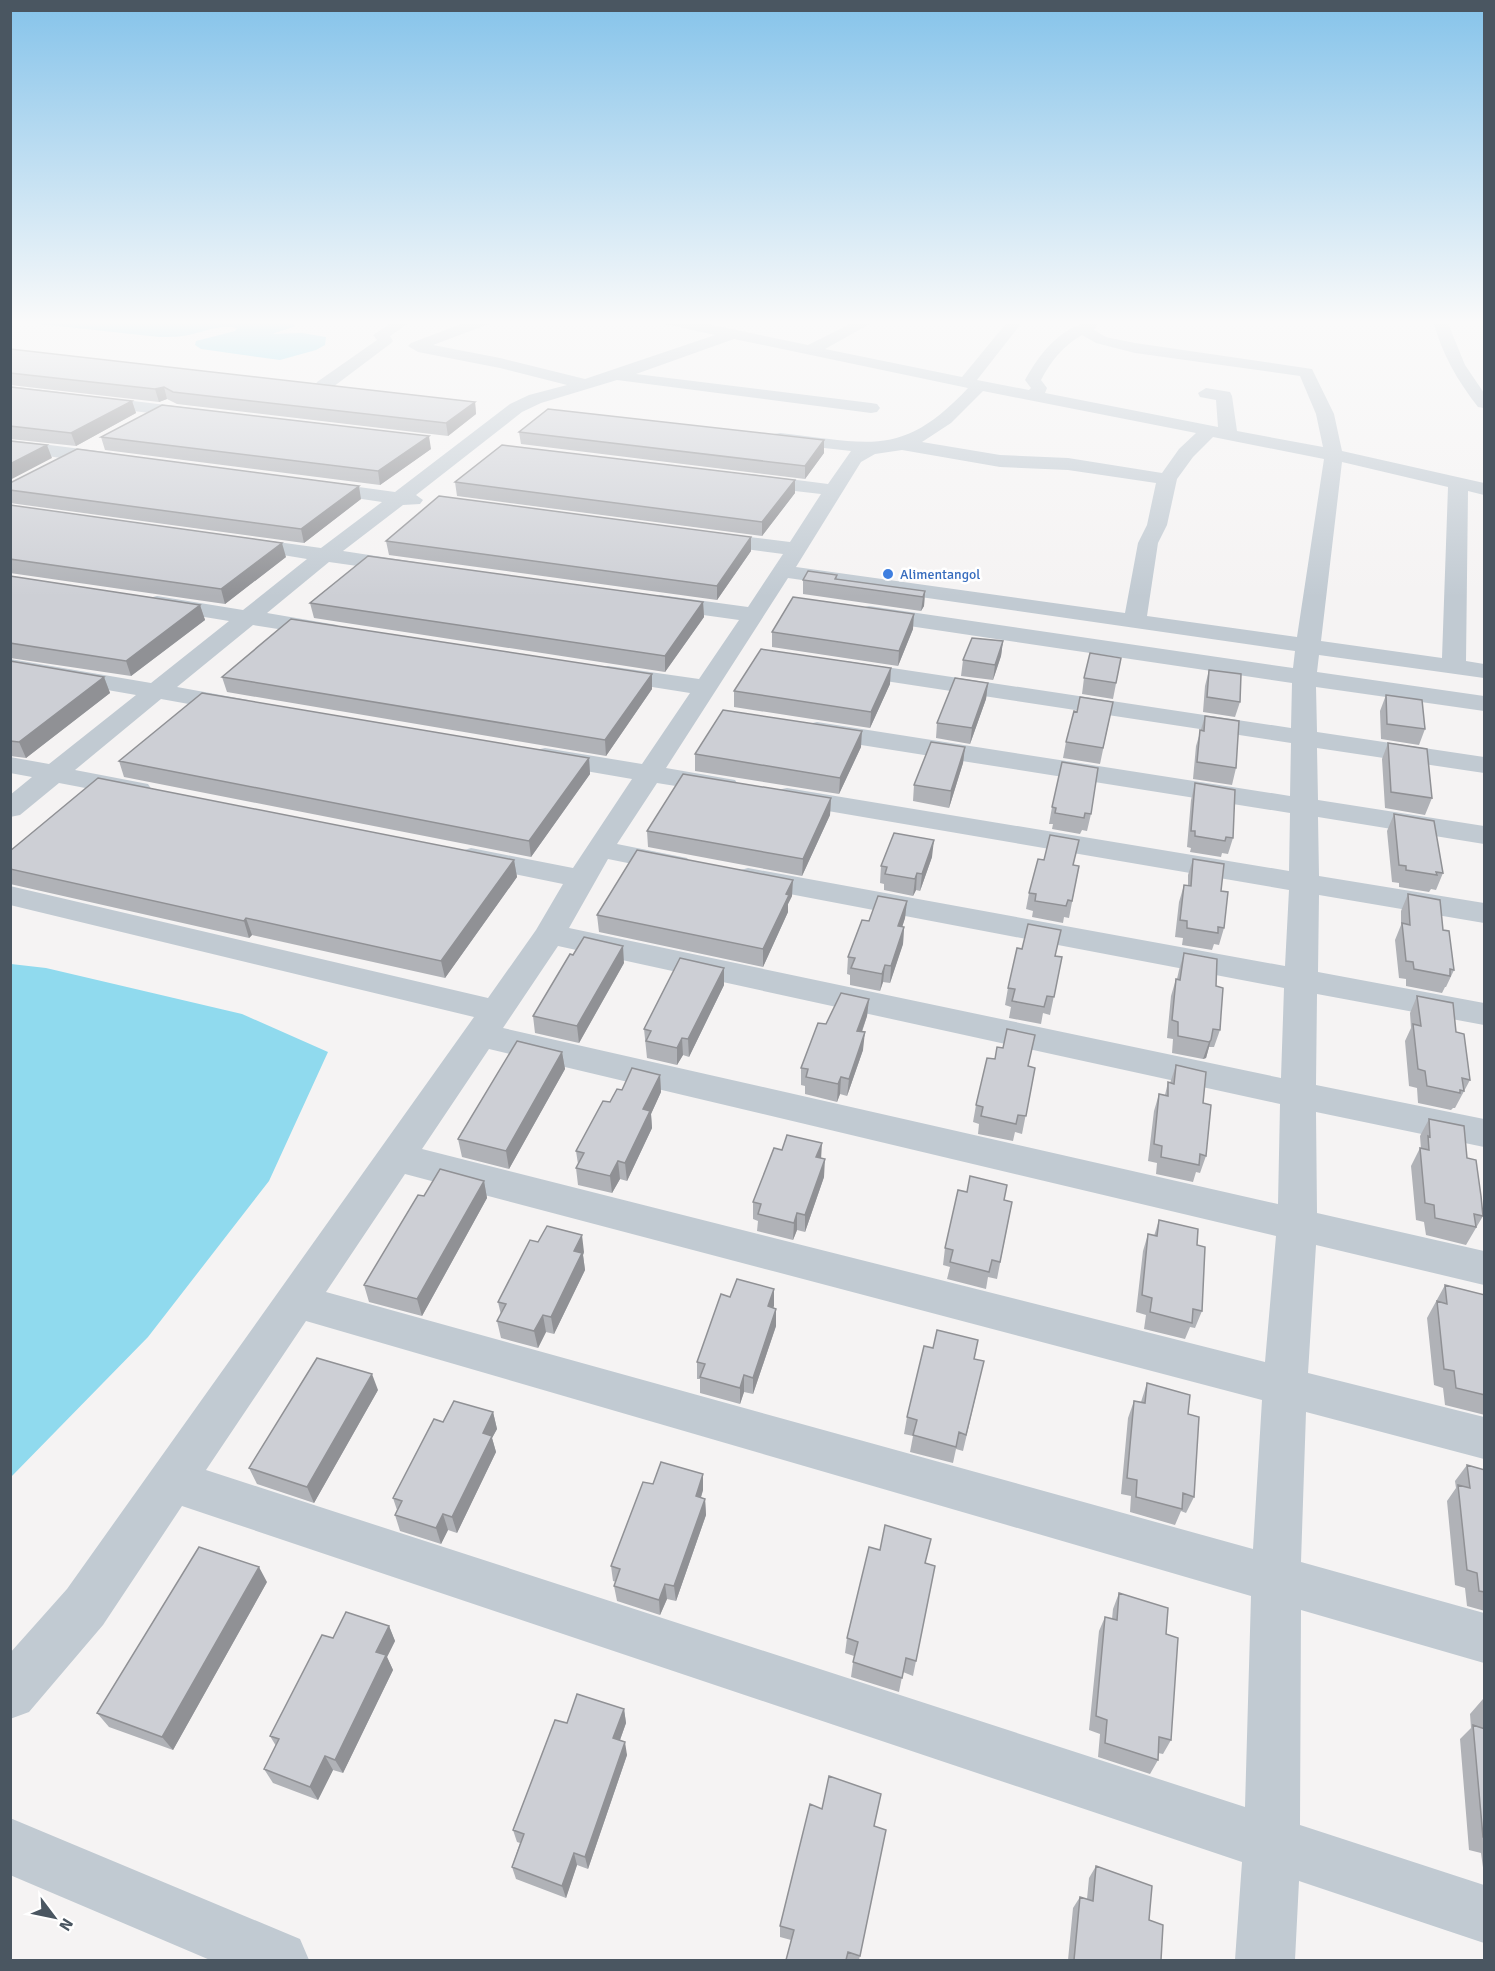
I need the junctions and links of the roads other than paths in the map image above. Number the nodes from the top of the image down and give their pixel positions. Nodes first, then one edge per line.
1 (156, 413) edge
2 (196, 413) edge
3 (509, 413) edge
4 (953, 413) edge
5 (1122, 413) edge
6 (1222, 413) edge
7 (1325, 413) edge
8 (221, 416) edge
9 (132, 426) edge
10 (1219, 432) junction
11 (764, 436) edge
12 (111, 438) edge
13 (443, 442) edge
14 (901, 444) junction
15 (10, 445) edge
16 (466, 445) junction
17 (490, 448) dead end
18 (870, 448) junction
19 (80, 455) junction
20 (1334, 455) junction
21 (128, 461) edge
22 (50, 470) edge
23 (738, 478) edge
24 (1167, 478) junction
25 (1458, 483) junction
26 (294, 484) edge
27 (1485, 489) edge
28 (833, 490) junction
29 (401, 498) junction
30 (436, 502) edge
31 (692, 536) edge
32 (220, 540) edge
33 (797, 549) junction
34 (325, 555) junction
35 (429, 570) edge
36 (782, 571) junction
37 (638, 599) edge
38 (141, 600) edge
39 (769, 605) junction
40 (847, 610) edge
41 (247, 617) junction
42 (1135, 621) junction
43 (353, 634) edge
44 (1306, 661) junction
45 (825, 664) edge
46 (10, 666) edge
47 (1454, 666) junction
48 (589, 670) edge
49 (1485, 671) edge
50 (157, 691) junction
51 (705, 704) junction
52 (1485, 704) edge
53 (262, 709) edge
54 (798, 727) edge
55 (1304, 737) junction
56 (521, 752) edge
57 (10, 765) edge
58 (1485, 765) edge
59 (55, 774) junction
60 (651, 774) junction
61 (161, 795) edge
62 (1303, 808) junction
63 (10, 809) edge
64 (1485, 835) edge
65 (599, 849) junction
66 (442, 851) edge
67 (582, 879) junction
68 (1304, 882) junction
69 (10, 895) edge
70 (1485, 913) edge
71 (550, 934) junction
72 (1301, 981) junction
73 (1485, 1014) edge
74 (487, 1023) junction
75 (1298, 1095) junction
76 (1485, 1133) edge
77 (395, 1157) junction
78 (1297, 1225) junction
79 (1485, 1268) edge
80 (296, 1300) junction
81 (1285, 1386) junction
82 (1485, 1438) edge
83 (172, 1481) junction
84 (1276, 1577) junction
85 (1485, 1638) edge
86 (10, 1694) edge
87 (1272, 1844) junction
88 (10, 1846) edge
89 (1485, 1914) edge
90 (253, 1956) edge
91 (1265, 1960) edge

1 - 9 street
2 - 8 street
3 - 16 street
4 - 14 street
5 - 10 street
6 - 10 street
7 - 20 street
10 - 20 street
10 - 24 street
11 - 18 street
12 - 19 street
13 - 16 street
14 - 18 street
14 - 24 street
15 - 19 street
16 - 17 street
16 - 29 street
18 - 28 street
19 - 21 street
19 - 22 street
20 - 25 street
20 - 44 street
23 - 28 street
24 - 42 street
25 - 27 street
25 - 47 street
26 - 29 street
28 - 33 street
29 - 30 street
29 - 34 street
31 - 33 street
32 - 34 street
33 - 36 street
34 - 35 street
34 - 41 street
36 - 39 street
36 - 42 street
37 - 39 street
38 - 41 street
39 - 51 street
40 - 44 street
41 - 43 street
41 - 50 street
42 - 44 street
44 - 47 street
44 - 52 street
44 - 55 street
45 - 55 street
46 - 50 street
47 - 49 street
48 - 51 street
50 - 53 street
50 - 59 street
51 - 60 street
54 - 62 street
55 - 58 street
55 - 62 street
56 - 60 street
57 - 59 street
59 - 61 street
59 - 63 street
60 - 65 street
60 - 68 street
62 - 64 street
62 - 68 street
65 - 67 street
65 - 72 street
66 - 67 street
67 - 71 street
68 - 70 street
68 - 72 street
69 - 74 street
71 - 74 street
71 - 75 street
72 - 73 street
72 - 75 street
74 - 77 street
74 - 78 street
75 - 76 street
75 - 78 street
77 - 80 street
77 - 81 street
78 - 79 street
78 - 81 street
80 - 83 street
80 - 84 street
81 - 82 street
81 - 84 street
83 - 86 street
83 - 87 street
84 - 85 street
84 - 87 street
87 - 89 street
87 - 91 street
88 - 90 street

